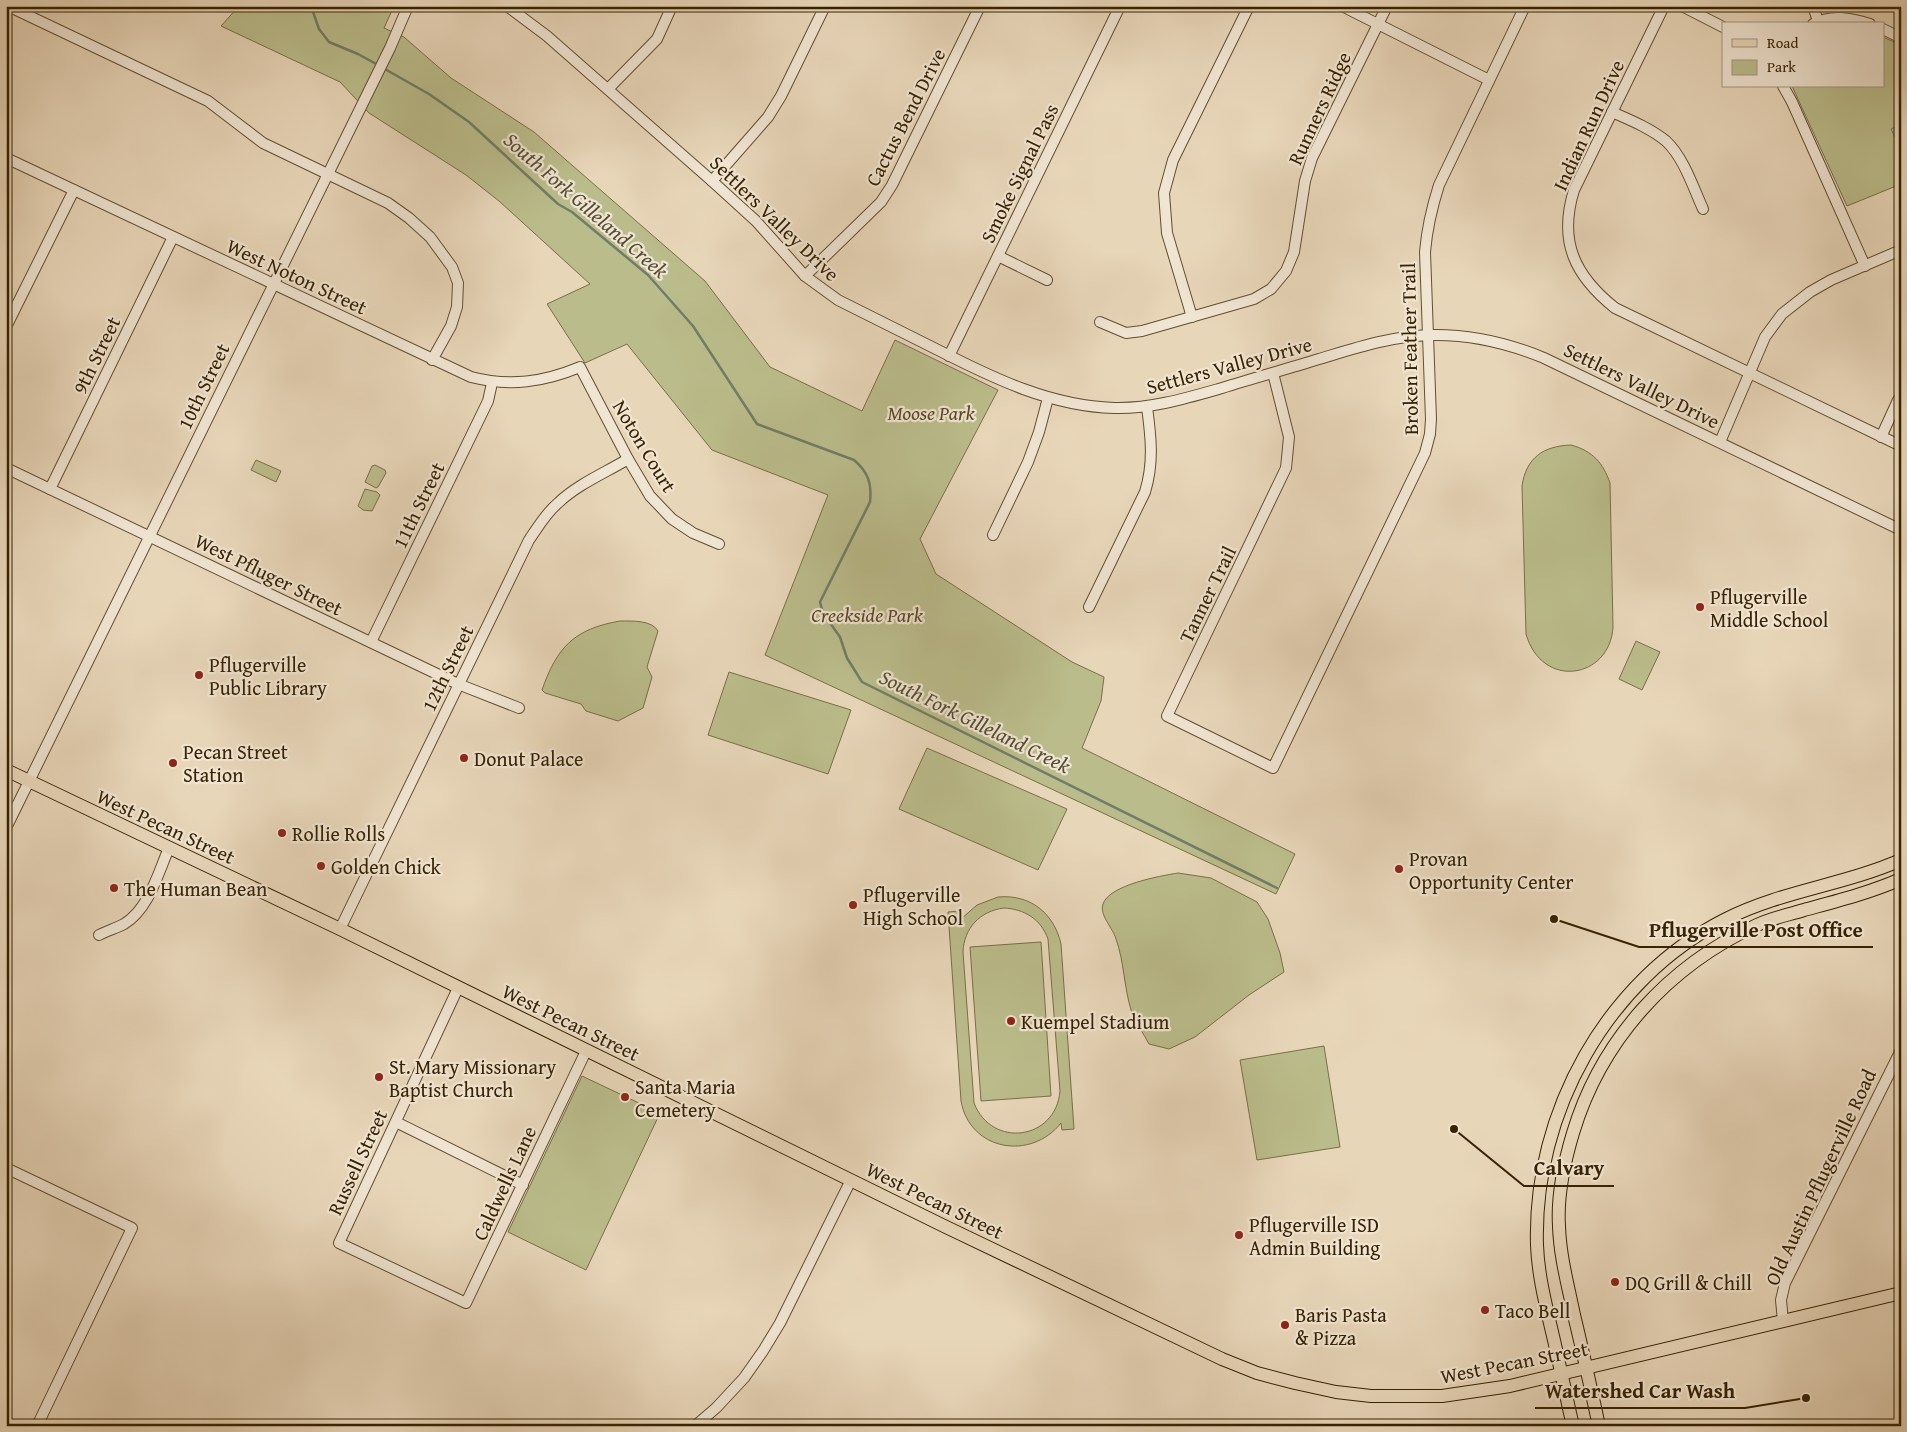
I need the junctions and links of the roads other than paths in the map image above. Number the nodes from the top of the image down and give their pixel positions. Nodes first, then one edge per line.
1 (8, 6) edge
2 (408, 6) edge
3 (506, 6) edge
4 (672, 6) edge
5 (826, 6) edge
6 (980, 6) edge
7 (1120, 6) edge
8 (1249, 6) edge
9 (1342, 6) edge
10 (1387, 6) edge
11 (1526, 6) edge
12 (1664, 6) edge
13 (1682, 6) edge
14 (1813, 6) edge
15 (1816, 22) edge
16 (1863, 22) edge
17 (1378, 24) junction
18 (1722, 26) edge
19 (1884, 30) edge
20 (1901, 38) edge
21 (1489, 80) junction
22 (1784, 88) edge
23 (608, 89) junction
24 (1612, 112) junction
25 (6, 158) edge
26 (327, 174) junction
27 (712, 181) junction
28 (74, 190) junction
29 (1703, 209) dead end
30 (173, 237) junction
31 (1901, 250) edge
32 (998, 256) junction
33 (1865, 266) junction
34 (805, 276) junction
35 (1047, 280) dead end
36 (273, 284) junction
37 (1192, 317) junction
38 (1100, 322) dead end
39 (6, 327) edge
40 (1429, 335) junction
41 (949, 356) junction
42 (432, 360) junction
43 (580, 368) joint
44 (1273, 373) junction
45 (1749, 373) junction
46 (492, 383) junction
47 (1048, 398) junction
48 (1898, 400) dead end
49 (1147, 407) junction
50 (1881, 437) junction
51 (1720, 442) junction
52 (1901, 446) edge
53 (628, 460) junction
54 (6, 468) edge
55 (50, 489) junction
56 (1901, 530) edge
57 (993, 535) dead end
58 (149, 536) junction
59 (719, 544) dead end
60 (1089, 607) dead end
61 (371, 642) junction
62 (458, 684) junction
63 (519, 708) dead end
64 (1273, 768) joint
65 (6, 770) edge
66 (30, 781) junction
67 (6, 828) edge
68 (169, 848) junction
69 (1901, 860) edge
70 (1901, 879) edge
71 (1808, 889) junction
72 (1813, 908) junction
73 (1725, 919) junction
74 (340, 929) junction
75 (99, 935) dead end
76 (1735, 936) junction
77 (458, 988) junction
78 (1616, 1009) junction
79 (1630, 1021) junction
80 (1901, 1050) edge
81 (586, 1051) junction
82 (396, 1122) junction
83 (6, 1168) edge
84 (851, 1180) junction
85 (523, 1185) junction
86 (1559, 1203) junction
87 (1538, 1204) junction
88 (1901, 1294) edge
89 (466, 1303) joint
90 (1783, 1321) junction
91 (1586, 1368) junction
92 (1562, 1374) junction
93 (37, 1426) edge
94 (695, 1426) edge
95 (1573, 1426) edge
96 (1599, 1426) edge

1 - 26 street
2 - 26 street, 10th Street
3 - 23 street, Settlers Valley Drive
4 - 23 street
5 - 27 street
6 - 34 street, Cactus Bend Drive
7 - 32 street, Smoke Signal Pass
8 - 37 street
9 - 17 street
10 - 17 street, Runners Ridge
11 - 21 street, Broken Feather Trail
12 - 24 street, Indian Run Drive
13 - 18 street
14 - 15 street
15 - 16 street
17 - 21 street
17 - 37 street, Runners Ridge
19 - 20 street
21 - 40 street, Broken Feather Trail
22 - 33 street
23 - 27 street, Settlers Valley Drive
24 - 29 street
24 - 45 street, Indian Run Drive
25 - 28 street, West Noton Street
26 - 36 street, 10th Street
26 - 42 street
27 - 34 street, Settlers Valley Drive
28 - 30 street, West Noton Street
28 - 39 street
30 - 36 street, West Noton Street
30 - 55 street, 9th Street
31 - 33 street
32 - 35 street
32 - 41 street, Smoke Signal Pass
33 - 45 street
34 - 41 street, Settlers Valley Drive
36 - 42 street, West Noton Street
36 - 58 street, 10th Street
37 - 38 street, Runners Ridge
40 - 44 street, Settlers Valley Drive
40 - 51 street, Settlers Valley Drive
40 - 64 street, Broken Feather Trail
41 - 47 street, Settlers Valley Drive
42 - 46 street, West Noton Street
43 - 46 street, West Noton Street
43 - 53 street, Noton Court
44 - 49 street, Settlers Valley Drive
44 - 64 street, Tanner Trail
45 - 50 street, Indian Run Drive
45 - 51 street
46 - 61 street, 11th Street
47 - 49 street, Settlers Valley Drive
47 - 57 street
48 - 50 street
49 - 60 street
50 - 52 street, Indian Run Drive
51 - 56 street, Settlers Valley Drive
53 - 59 street, Noton Court
53 - 62 street, 12th Street
54 - 55 street, West Pfluger Street
55 - 58 street, West Pfluger Street
58 - 61 street, West Pfluger Street
58 - 66 street, 10th Street
61 - 62 street, West Pfluger Street
62 - 63 street, West Pfluger Street
62 - 74 street, 12th Street
65 - 66 main road, West Pecan Street
66 - 67 street, 10th Street
66 - 68 main road, West Pecan Street
68 - 74 main road, West Pecan Street
68 - 75 street
69 - 71 main road
70 - 72 main road
71 - 72 main road
71 - 73 main road
72 - 76 main road
73 - 76 main road
73 - 78 main road
74 - 77 main road, West Pecan Street
76 - 79 main road
77 - 81 main road, West Pecan Street
77 - 82 street, Russell Street
78 - 79 main road
78 - 87 main road
79 - 86 main road
80 - 90 street, Old Austin Pflugerville Road
81 - 84 main road, West Pecan Street
81 - 85 street, Caldwells Lane
82 - 85 street
82 - 89 street, Russell Street
83 - 93 street
84 - 92 main road, West Pecan Street
84 - 94 street
85 - 89 street, Caldwells Lane
86 - 87 main road
86 - 91 main road
87 - 92 main road
88 - 90 main road, West Pecan Street
90 - 91 main road, West Pecan Street
91 - 92 main road, West Pecan Street
91 - 96 main road
92 - 95 main road

